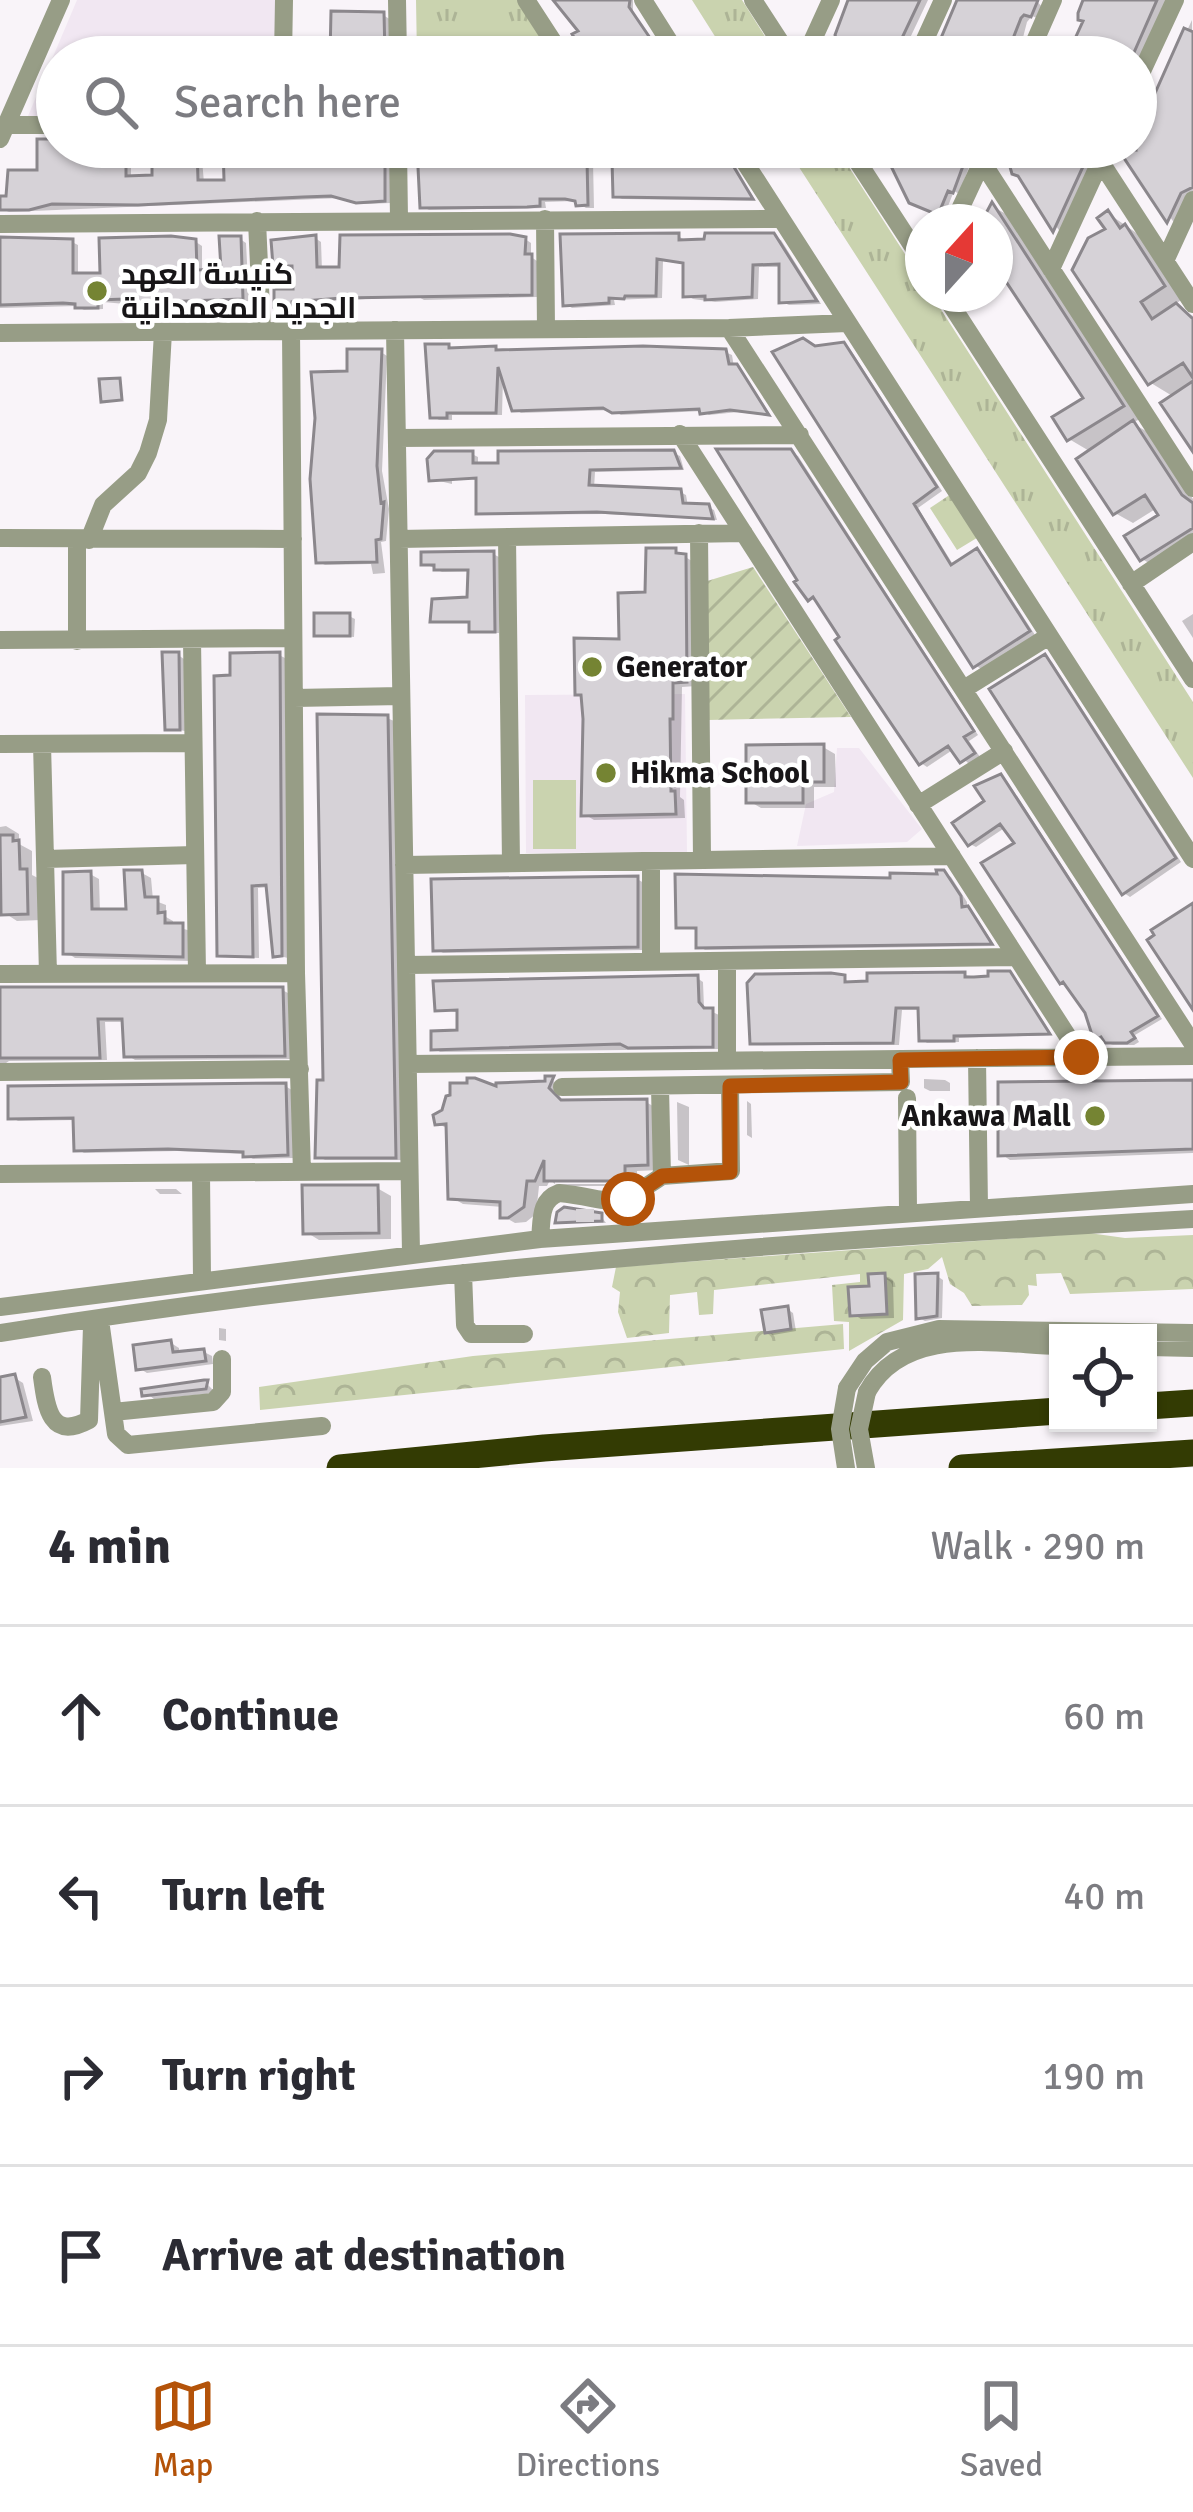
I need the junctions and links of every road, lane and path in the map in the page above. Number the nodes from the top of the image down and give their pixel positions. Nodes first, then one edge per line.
1 (61, 0) edge
2 (284, 0) edge
3 (398, 0) edge
4 (526, 0) edge
5 (643, 0) edge
6 (753, 0) edge
7 (831, 0) edge
8 (943, 0) edge
9 (1054, 0) edge
10 (1175, 0) edge
11 (45, 36) edge
12 (283, 36) edge
13 (398, 36) edge
14 (549, 36) edge
15 (666, 36) edge
16 (776, 36) edge
17 (815, 36) edge
18 (926, 36) edge
19 (1038, 36) edge
20 (1157, 39) edge
21 (36, 57) edge
22 (36, 128) edge
23 (3, 132) edge
24 (398, 168) edge
25 (748, 168) edge
26 (862, 168) edge
27 (865, 168) edge
28 (980, 168) edge
29 (993, 168) edge
30 (1098, 168) edge
31 (1112, 168) edge
32 (864, 171) junction
33 (963, 204) edge
34 (1192, 206) edge
35 (399, 219) junction
36 (545, 219) junction
37 (781, 219) junction
38 (257, 220) junction
39 (0, 224) edge
40 (905, 234) edge
41 (1165, 261) junction
42 (1051, 269) junction
43 (1193, 304) edge
44 (956, 312) edge
45 (847, 323) junction
46 (730, 328) junction
47 (546, 329) junction
48 (395, 330) junction
49 (262, 331) junction
50 (291, 331) junction
51 (163, 332) junction
52 (0, 333) edge
53 (680, 434) junction
54 (800, 435) junction
55 (397, 438) junction
56 (1193, 488) edge
57 (699, 533) junction
58 (744, 533) junction
59 (507, 536) junction
60 (0, 538) edge
61 (292, 538) junction
62 (399, 538) junction
63 (83, 540) junction
64 (1193, 542) edge
65 (1131, 584) junction
66 (1048, 635) junction
67 (293, 638) junction
68 (0, 640) edge
69 (192, 640) junction
70 (77, 641) junction
71 (1193, 679) edge
72 (964, 689) junction
73 (401, 697) junction
74 (294, 698) junction
75 (193, 742) junction
76 (0, 744) edge
77 (42, 744) junction
78 (1004, 751) junction
79 (918, 805) junction
80 (195, 855) junction
81 (952, 856) junction
82 (45, 859) junction
83 (1193, 859) edge
84 (702, 860) junction
85 (651, 861) junction
86 (511, 863) junction
87 (404, 865) junction
88 (1016, 957) junction
89 (727, 961) junction
90 (651, 962) junction
91 (406, 965) junction
92 (196, 973) junction
93 (296, 973) junction
94 (0, 974) edge
95 (48, 974) junction
96 (1193, 1044) edge
97 (1193, 1056) edge
98 (1081, 1057) junction
99 (977, 1058) junction
100 (900, 1060) junction
101 (727, 1061) junction
102 (408, 1064) junction
103 (300, 1069) junction
104 (0, 1072) edge
105 (730, 1086) junction
106 (562, 1087) dead end
107 (659, 1087) junction
108 (907, 1098) dead end
109 (410, 1171) junction
110 (302, 1172) junction
111 (202, 1173) junction
112 (0, 1174) edge
113 (662, 1176) junction
114 (1193, 1194) edge
115 (980, 1208) junction
116 (908, 1211) junction
117 (585, 1216) junction
118 (1193, 1219) edge
119 (673, 1227) junction
120 (540, 1239) junction
121 (411, 1252) junction
122 (674, 1255) junction
123 (463, 1273) junction
124 (202, 1280) junction
125 (6, 1306) edge
126 (96, 1320) junction
127 (8, 1332) edge
128 (1193, 1333) edge
129 (524, 1334) dead end
130 (1049, 1346) edge
131 (1157, 1347) edge
132 (1193, 1348) edge
133 (222, 1359) dead end
134 (42, 1377) dead end
135 (857, 1390) junction
136 (1193, 1403) edge
137 (1157, 1405) edge
138 (112, 1412) junction
139 (1049, 1412) edge
140 (322, 1426) dead end
141 (1193, 1453) edge
142 (340, 1468) edge
143 (846, 1468) edge
144 (866, 1468) edge
145 (962, 1468) edge

1 - 11 street
2 - 12 street
3 - 13 street
4 - 14 street
5 - 15 street
6 - 16 street
7 - 17 street
8 - 18 street
9 - 19 street
10 - 20 street
21 - 23 street
22 - 23 street
24 - 35 street
25 - 37 street
26 - 32 street
27 - 32 street
28 - 33 street
29 - 42 street
30 - 42 street
31 - 41 street
32 - 40 street
34 - 41 street
35 - 36 street
35 - 38 street
36 - 37 street
36 - 47 street
37 - 45 street
38 - 39 street
38 - 49 street
41 - 43 street
42 - 56 street
44 - 65 street
45 - 46 street
45 - 66 street
46 - 47 street
46 - 54 street
47 - 48 street
48 - 50 street
48 - 55 street
49 - 50 street
49 - 51 street
50 - 61 street
51 - 52 street
51 - 63 street
53 - 54 street
53 - 55 street
53 - 58 street
54 - 72 street
55 - 62 street
57 - 58 street
57 - 59 street
57 - 84 street
58 - 79 street
59 - 62 street
59 - 86 street
60 - 63 street
61 - 63 street
61 - 67 street
62 - 73 street
63 - 70 street
64 - 65 street
65 - 71 street
66 - 72 street
66 - 83 street
67 - 69 street
67 - 74 street
68 - 70 street
69 - 70 street
69 - 75 street
72 - 78 street
73 - 74 street
73 - 87 street
74 - 93 street
75 - 77 street
75 - 80 street
76 - 77 street
77 - 82 street
78 - 79 street
78 - 96 street
79 - 81 street
80 - 82 street
80 - 92 street
81 - 84 street
81 - 88 street
82 - 95 street
84 - 85 street
85 - 86 street
85 - 90 street
86 - 87 street
87 - 91 street
88 - 89 street
88 - 98 street
89 - 90 street
89 - 101 street
90 - 91 street
91 - 102 street
92 - 93 street
92 - 95 street
93 - 103 street
94 - 95 street
97 - 98 street
98 - 99 street
99 - 100 street
99 - 115 street
100 - 101 street
100 - 105 street
101 - 102 street
102 - 109 street
103 - 104 street
103 - 110 street
105 - 107 street
105 - 113 street
106 - 107 street
107 - 113 street
108 - 116 street
109 - 110 street
109 - 121 street
110 - 111 street
111 - 112 street
111 - 124 street
113 - 117 street
114 - 115 street
115 - 116 street
116 - 119 street
117 - 119 street
117 - 120 street
117 - 120 street
118 - 122 street
119 - 122 street
120 - 121 street
121 - 124 street
122 - 123 street
123 - 126 street
123 - 129 street
124 - 125 street
125 - 127 street
126 - 127 street
126 - 134 street
126 - 138 street
128 - 135 street
130 - 135 street
131 - 132 street
133 - 138 street
135 - 143 street, bridge
135 - 144 street, bridge
136 - 137 highway
138 - 140 street
139 - 142 highway
141 - 145 highway

